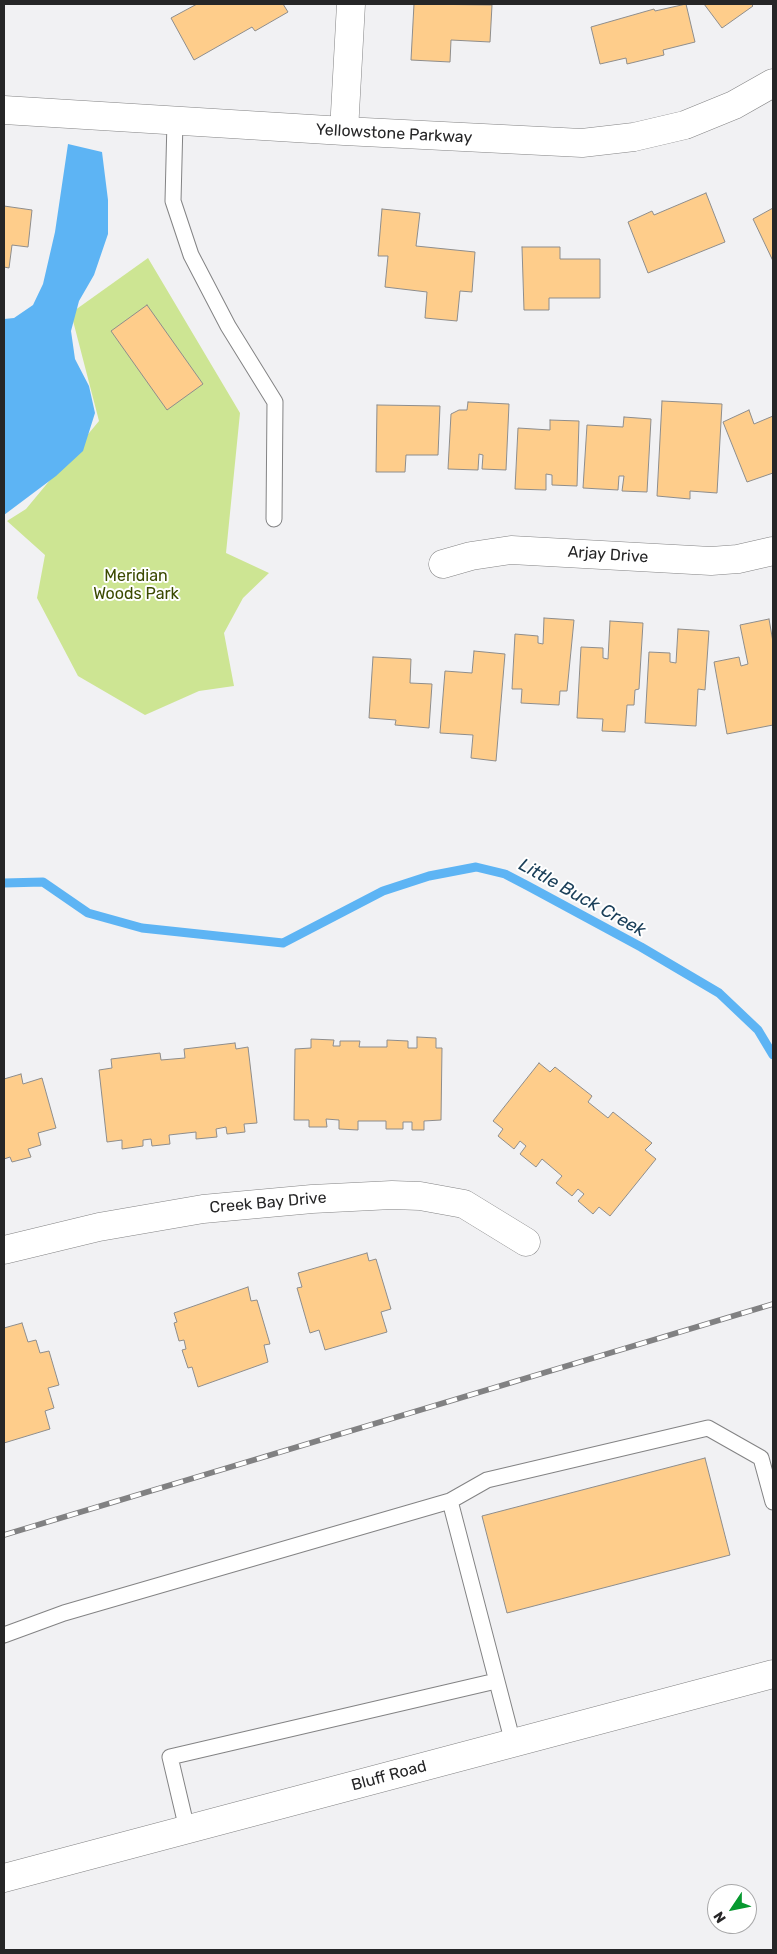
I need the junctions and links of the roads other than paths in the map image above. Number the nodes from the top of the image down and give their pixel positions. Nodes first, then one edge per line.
1 (351, 4) edge
2 (773, 83) edge
3 (4, 110) edge
4 (175, 121) junction
5 (344, 131) junction
6 (274, 519) dead end
7 (773, 551) edge
8 (443, 564) dead end
9 (526, 1242) dead end
10 (4, 1250) edge
11 (450, 1502) junction
12 (773, 1502) edge
13 (4, 1635) edge
14 (773, 1674) edge
15 (496, 1681) junction
16 (513, 1743) junction
17 (187, 1829) junction
18 (4, 1878) edge

1 - 5 street
2 - 5 street, Yellowstone Parkway
3 - 4 street, Yellowstone Parkway
4 - 5 street, Yellowstone Parkway
4 - 6 lane
7 - 8 street, Arjay Drive
9 - 10 street, Creek Bay Drive
11 - 12 lane
11 - 13 lane
11 - 15 lane
14 - 16 street, Bluff Road
15 - 16 lane
15 - 17 lane
16 - 17 street, Bluff Road
17 - 18 street, Bluff Road

